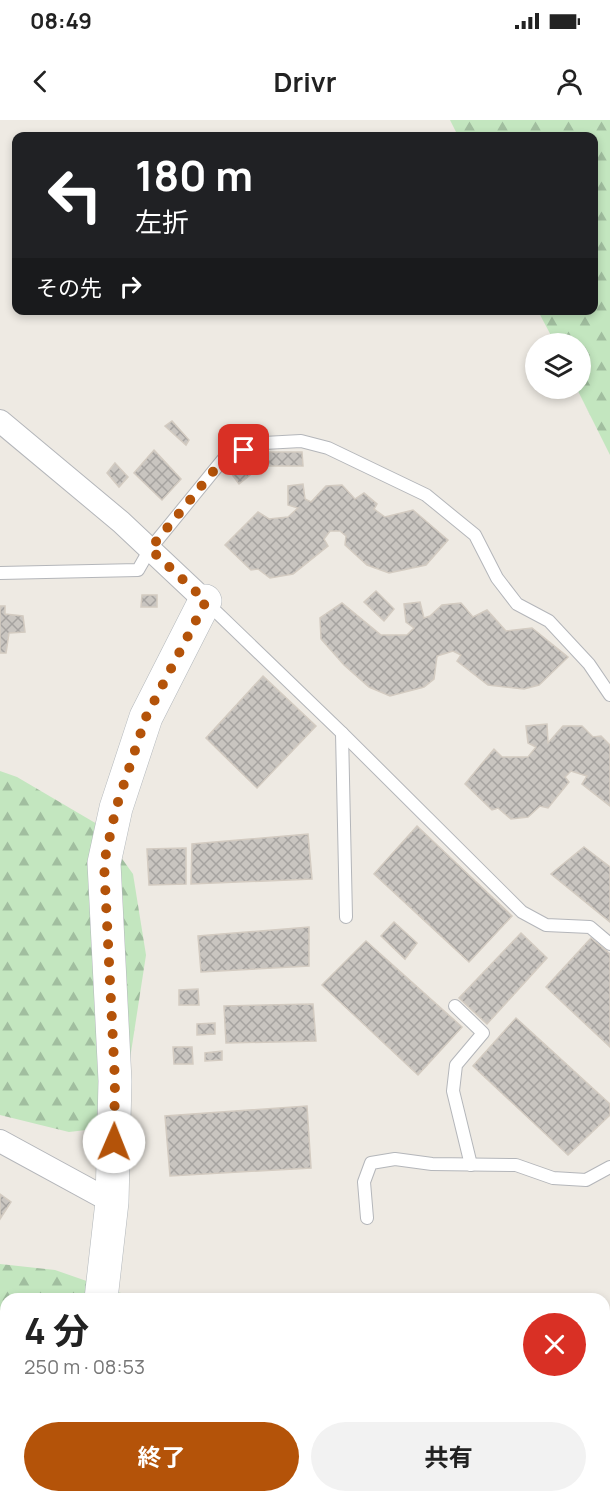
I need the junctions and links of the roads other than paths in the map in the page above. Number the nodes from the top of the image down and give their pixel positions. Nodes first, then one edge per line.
1 (0, 421) edge
2 (150, 549) junction
3 (0, 573) edge
4 (206, 601) junction
5 (610, 695) edge
6 (342, 733) junction
7 (346, 917) dead end
8 (610, 944) edge
9 (455, 1006) dead end
10 (0, 1141) edge
11 (471, 1164) junction
12 (610, 1167) edge
13 (112, 1202) junction
14 (367, 1218) dead end
15 (102, 1293) edge

1 - 2 street
2 - 3 lane
2 - 4 street
2 - 5 lane
4 - 6 lane
4 - 13 street
6 - 7 lane
6 - 8 lane
9 - 11 lane
10 - 13 street
11 - 12 lane
11 - 14 lane
13 - 15 street

